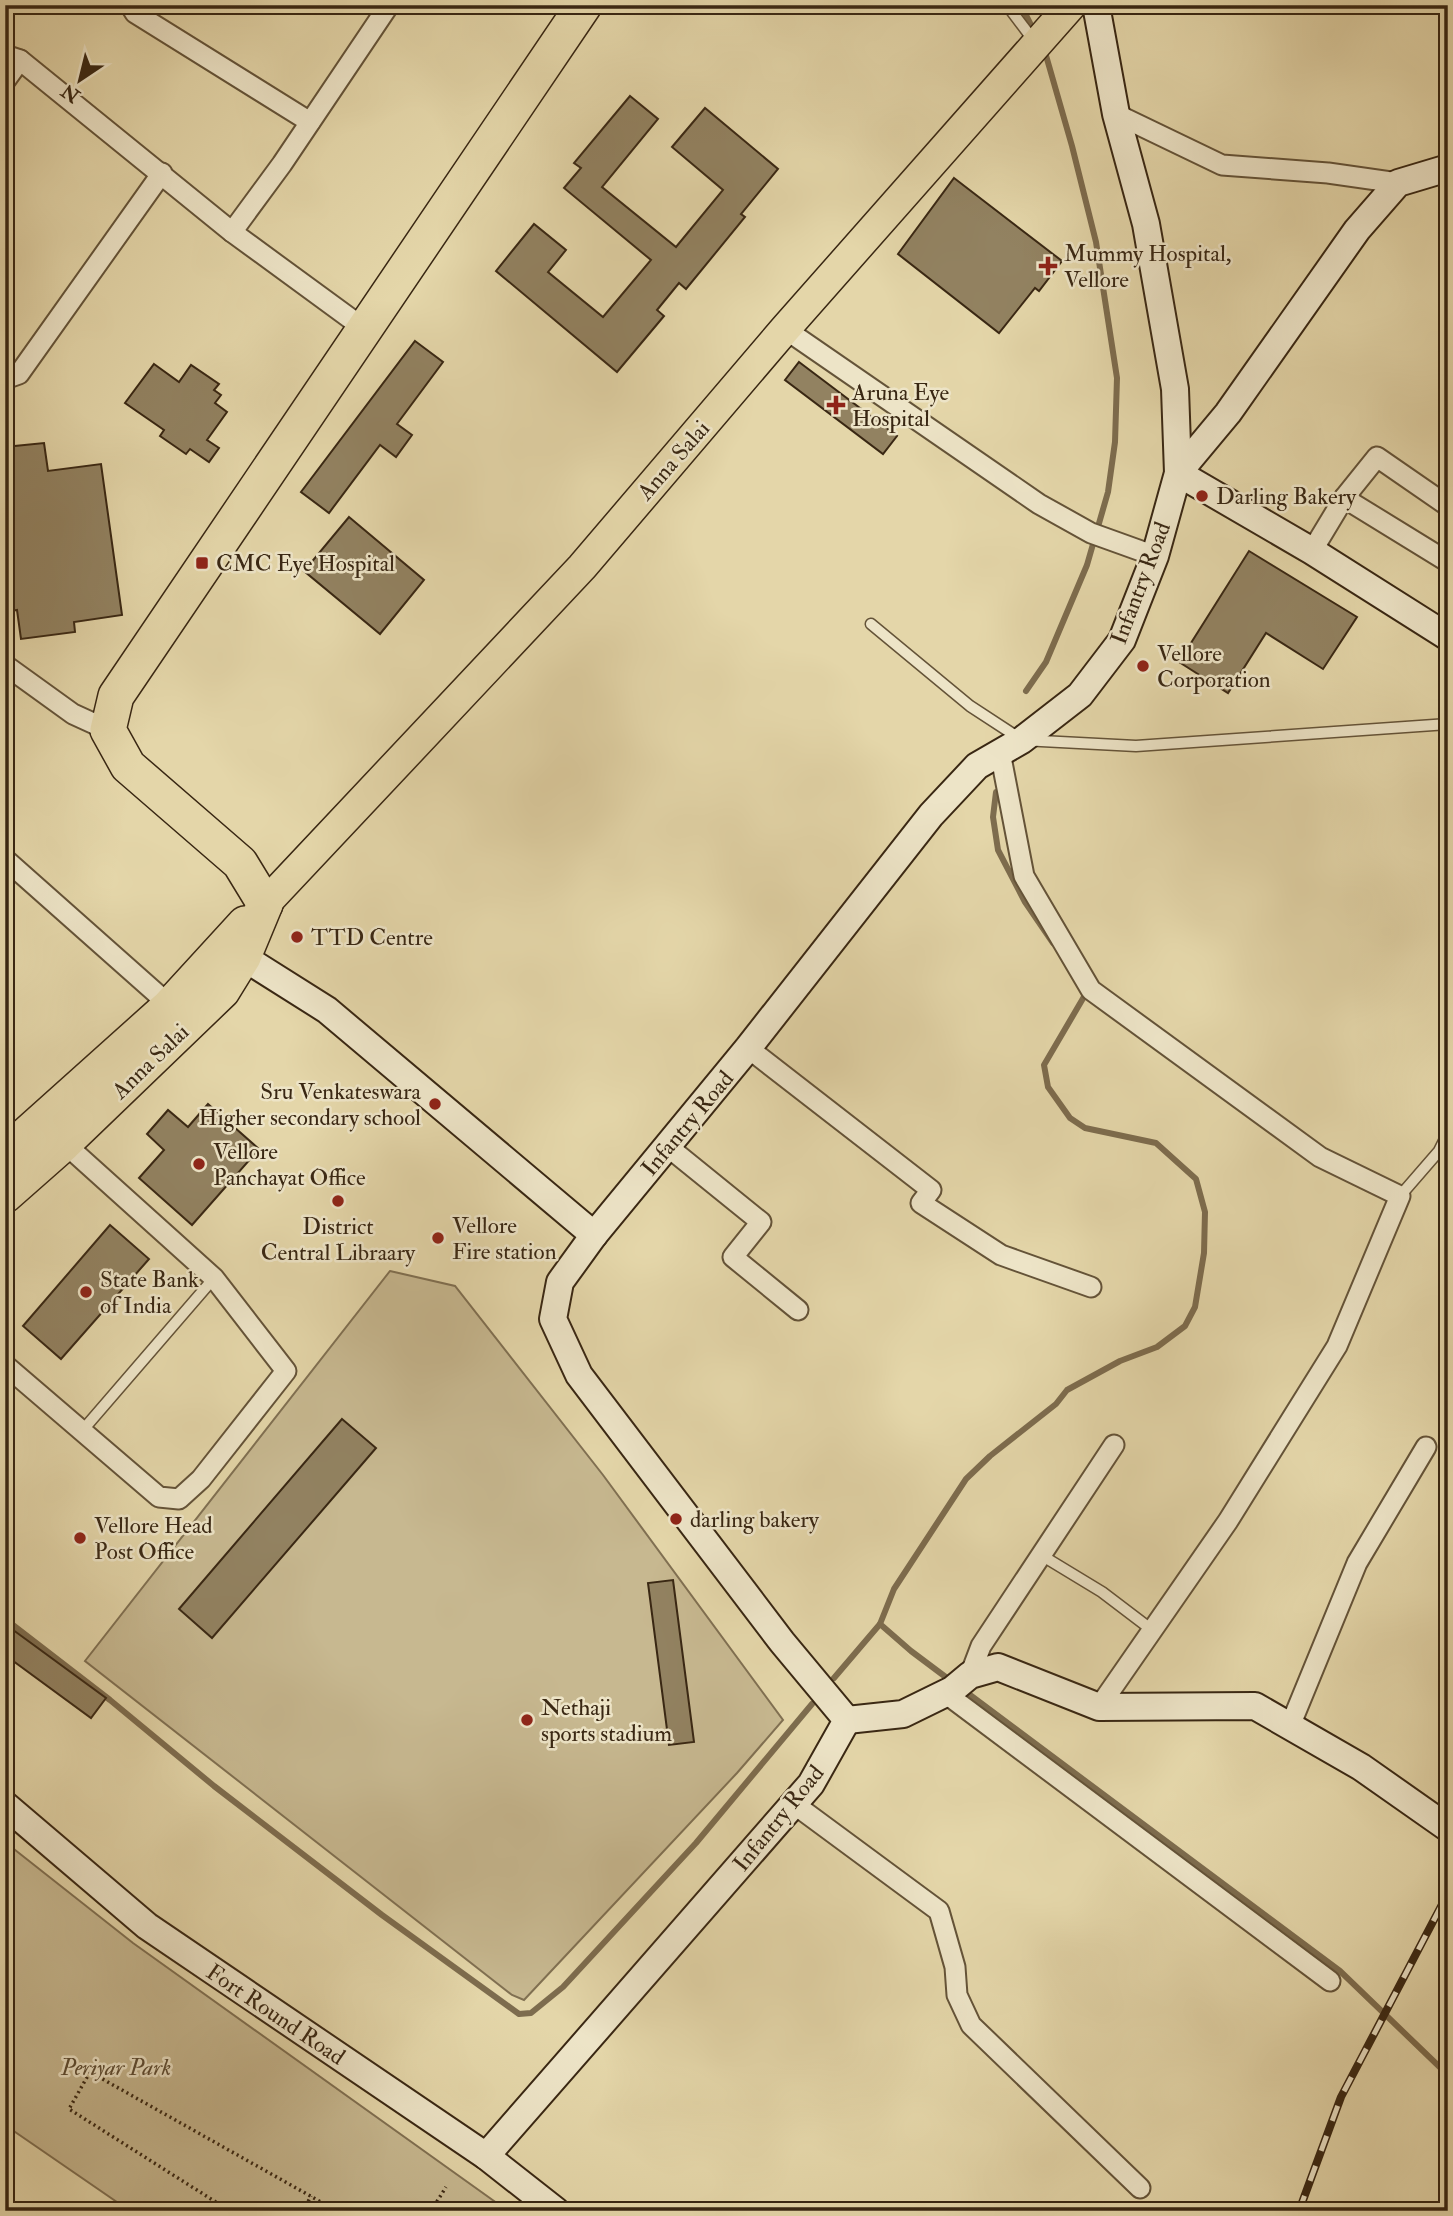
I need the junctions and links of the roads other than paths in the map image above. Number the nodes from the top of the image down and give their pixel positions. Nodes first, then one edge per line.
1 (389, 5) edge
2 (583, 5) edge
3 (1007, 5) edge
4 (1071, 5) edge
5 (1096, 5) edge
6 (135, 8) edge
7 (1037, 45) junction
8 (13, 58) edge
9 (5, 81) edge
10 (1116, 114) junction
11 (310, 122) junction
12 (1448, 168) edge
13 (162, 173) junction
14 (1398, 183) junction
15 (232, 232) junction
16 (785, 329) junction
17 (366, 330) junction
18 (5, 379) edge
19 (1178, 473) junction
20 (1344, 498) junction
21 (1448, 506) edge
22 (1312, 551) junction
23 (1155, 556) junction
24 (1448, 562) edge
25 (871, 624) dead end
26 (1448, 637) edge
27 (5, 665) edge
28 (1448, 723) edge
29 (107, 730) junction
30 (1011, 746) junction
31 (5, 859) edge
32 (265, 904) junction
33 (243, 957) junction
34 (169, 1007) junction
35 (748, 1048) junction
36 (1448, 1133) edge
37 (64, 1143) junction
38 (667, 1146) junction
39 (5, 1154) edge
40 (5, 1195) edge
41 (1400, 1196) junction
42 (594, 1235) junction
43 (214, 1278) junction
44 (1091, 1287) dead end
45 (798, 1310) dead end
46 (5, 1365) edge
47 (82, 1431) junction
48 (1114, 1445) dead end
49 (1426, 1447) dead end
50 (1041, 1555) junction
51 (1152, 1630) junction
52 (970, 1675) junction
53 (946, 1693) junction
54 (1099, 1707) junction
55 (847, 1720) junction
56 (1290, 1726) junction
57 (794, 1804) junction
58 (5, 1805) edge
59 (1448, 1828) edge
60 (1330, 1981) dead end
61 (486, 2156) junction
62 (1140, 2188) dead end
63 (556, 2211) edge

1 - 11 street
2 - 17 highway
3 - 7 lane
4 - 7 main road, Anna Salai
5 - 10 street, Infantry Road
6 - 11 street
7 - 16 main road, Anna Salai
8 - 9 street
8 - 13 street
10 - 14 street
10 - 19 street, Infantry Road
11 - 15 street
12 - 14 street
13 - 15 street
13 - 18 street
14 - 19 street
15 - 17 street
16 - 23 street
16 - 32 main road, Anna Salai
17 - 29 highway
19 - 22 street
19 - 23 street, Infantry Road
20 - 21 street
20 - 22 street
20 - 24 street
22 - 26 street
23 - 30 street, Infantry Road
25 - 30 lane
27 - 29 street
28 - 30 lane
29 - 32 highway
30 - 35 street, Infantry Road
30 - 41 street
31 - 34 street
32 - 33 highway, Anna Salai
32 - 34 highway, Anna Salai
33 - 37 highway, Anna Salai
33 - 42 street
34 - 39 highway, Anna Salai
35 - 38 street, Infantry Road
35 - 44 street
36 - 41 lane
37 - 40 highway, Anna Salai
37 - 43 street
38 - 42 street, Infantry Road
38 - 45 street
41 - 51 street
42 - 55 street, Infantry Road
43 - 47 lane
43 - 47 street
46 - 47 street
48 - 50 street
49 - 56 street
50 - 51 lane
50 - 52 street
51 - 54 street
52 - 53 street
52 - 54 street
53 - 55 street
53 - 60 street
54 - 56 street
55 - 57 street, Infantry Road
56 - 59 street
57 - 61 street, Infantry Road
57 - 62 street
58 - 61 street, Fort Round Road
61 - 63 street, Fort Round Road

